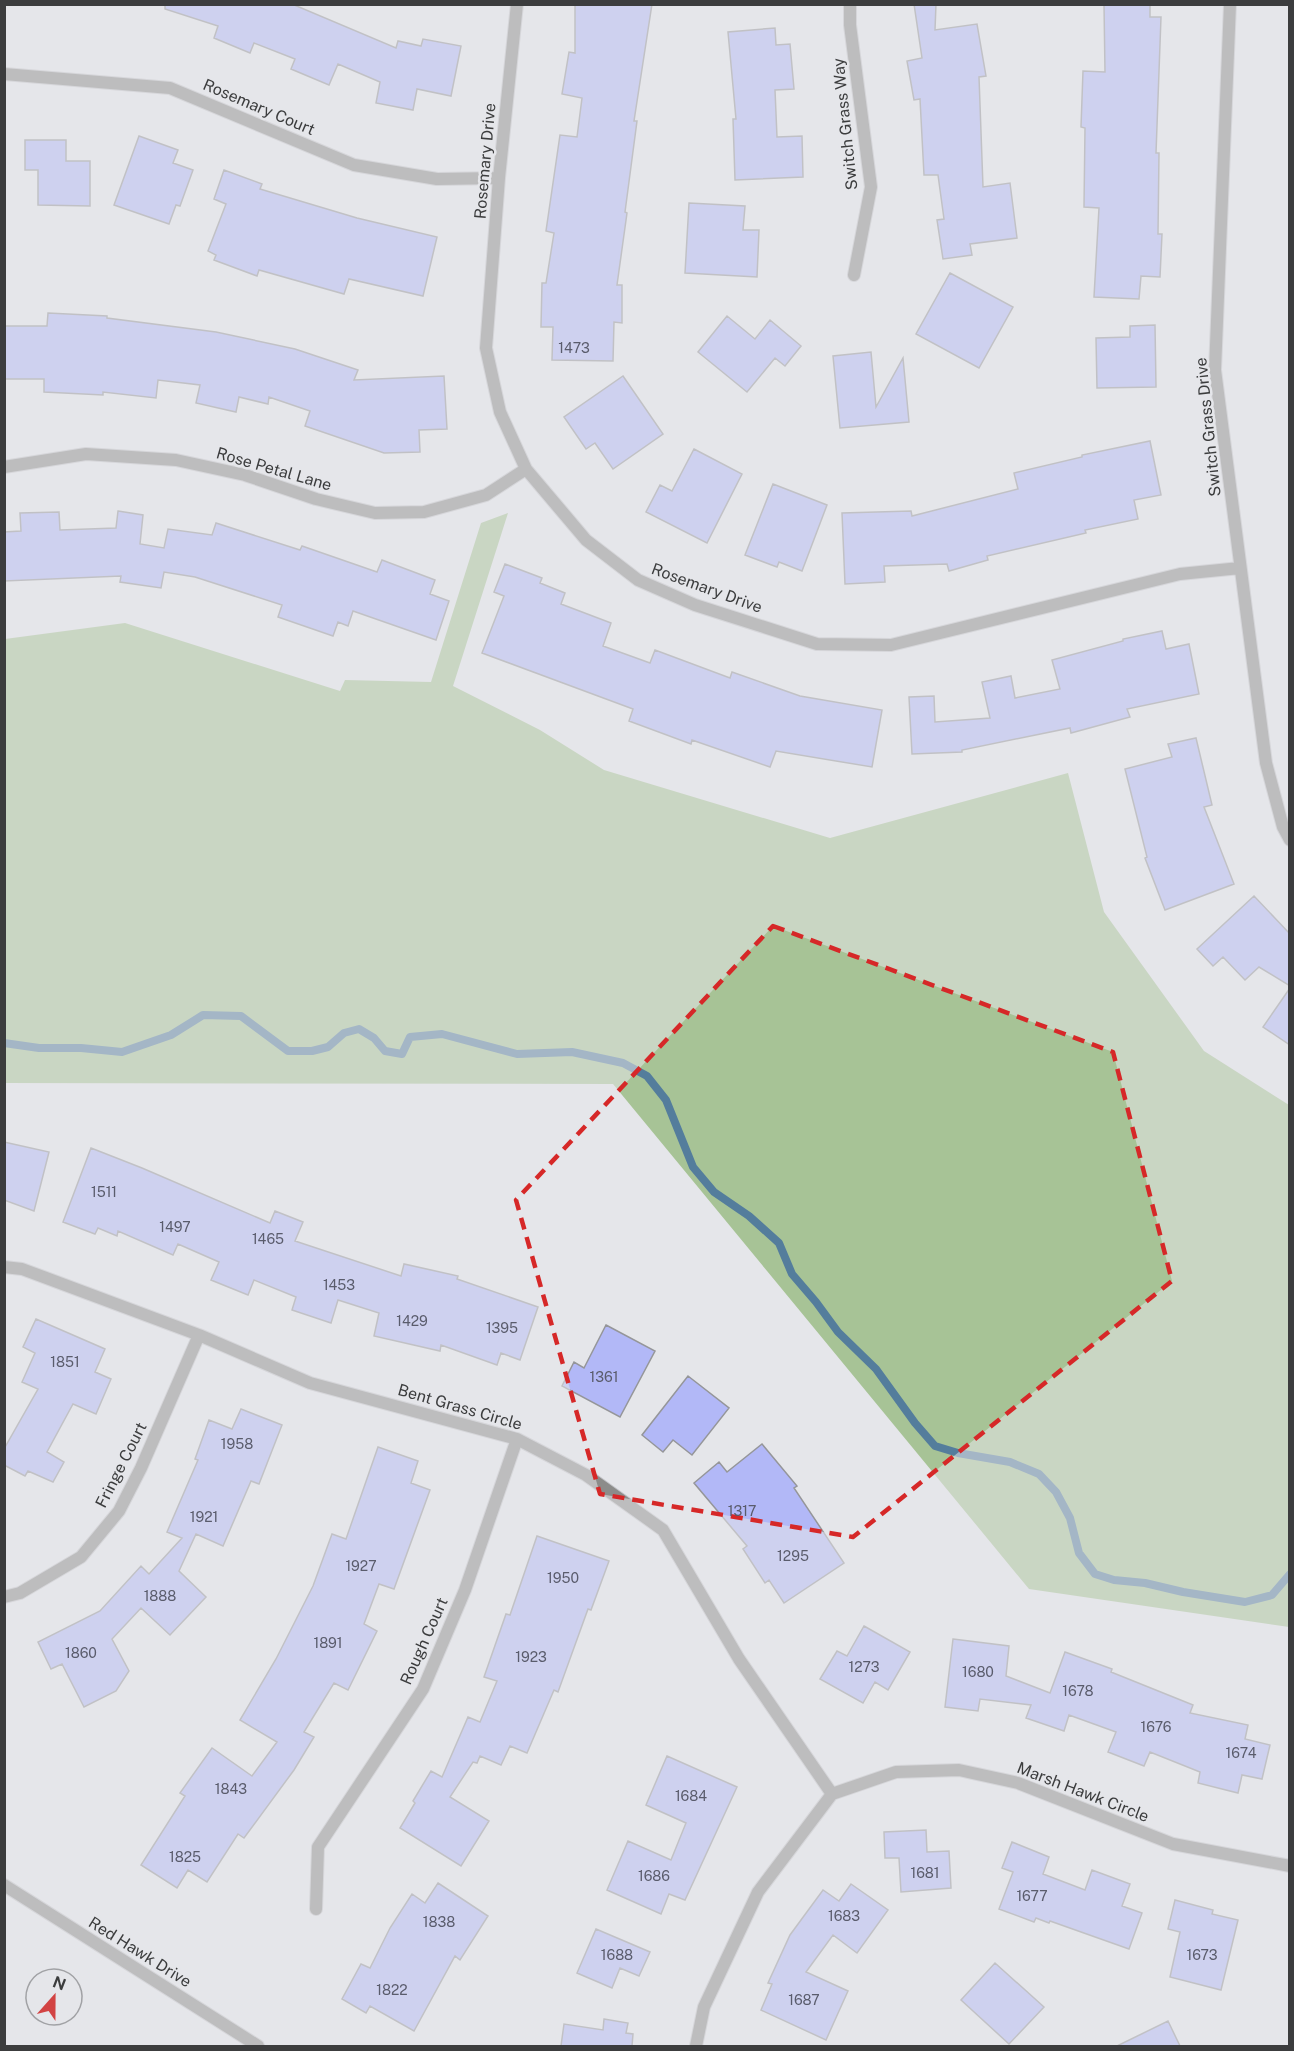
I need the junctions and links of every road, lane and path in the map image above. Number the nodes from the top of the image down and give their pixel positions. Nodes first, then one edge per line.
1 (517, 4) edge
2 (850, 4) edge
3 (1230, 4) edge
4 (4, 74) edge
5 (499, 178) junction
6 (854, 275) dead end
7 (4, 467) edge
8 (526, 468) junction
9 (1240, 568) junction
10 (1290, 840) edge
11 (4, 1267) edge
12 (199, 1335) junction
13 (517, 1439) junction
14 (4, 1597) edge
15 (832, 1794) junction
16 (1290, 1866) edge
17 (4, 1885) edge
18 (316, 1909) dead end
19 (258, 2046) edge
20 (696, 2046) edge

1 - 5 street, Rosemary Drive
2 - 6 street, Switch Grass Way
3 - 9 street, Switch Grass Drive
4 - 5 street, Rosemary Court
5 - 8 street, Rosemary Drive
7 - 8 street, Rose Petal Lane
8 - 9 street, Rosemary Drive
9 - 10 street, Switch Grass Drive
11 - 12 street, Bent Grass Circle
12 - 13 street, Bent Grass Circle
12 - 14 street, Fringe Court
13 - 15 street, Bent Grass Circle
13 - 18 street, Rough Court
15 - 16 street, Marsh Hawk Circle
15 - 20 street
17 - 19 street, Red Hawk Drive

